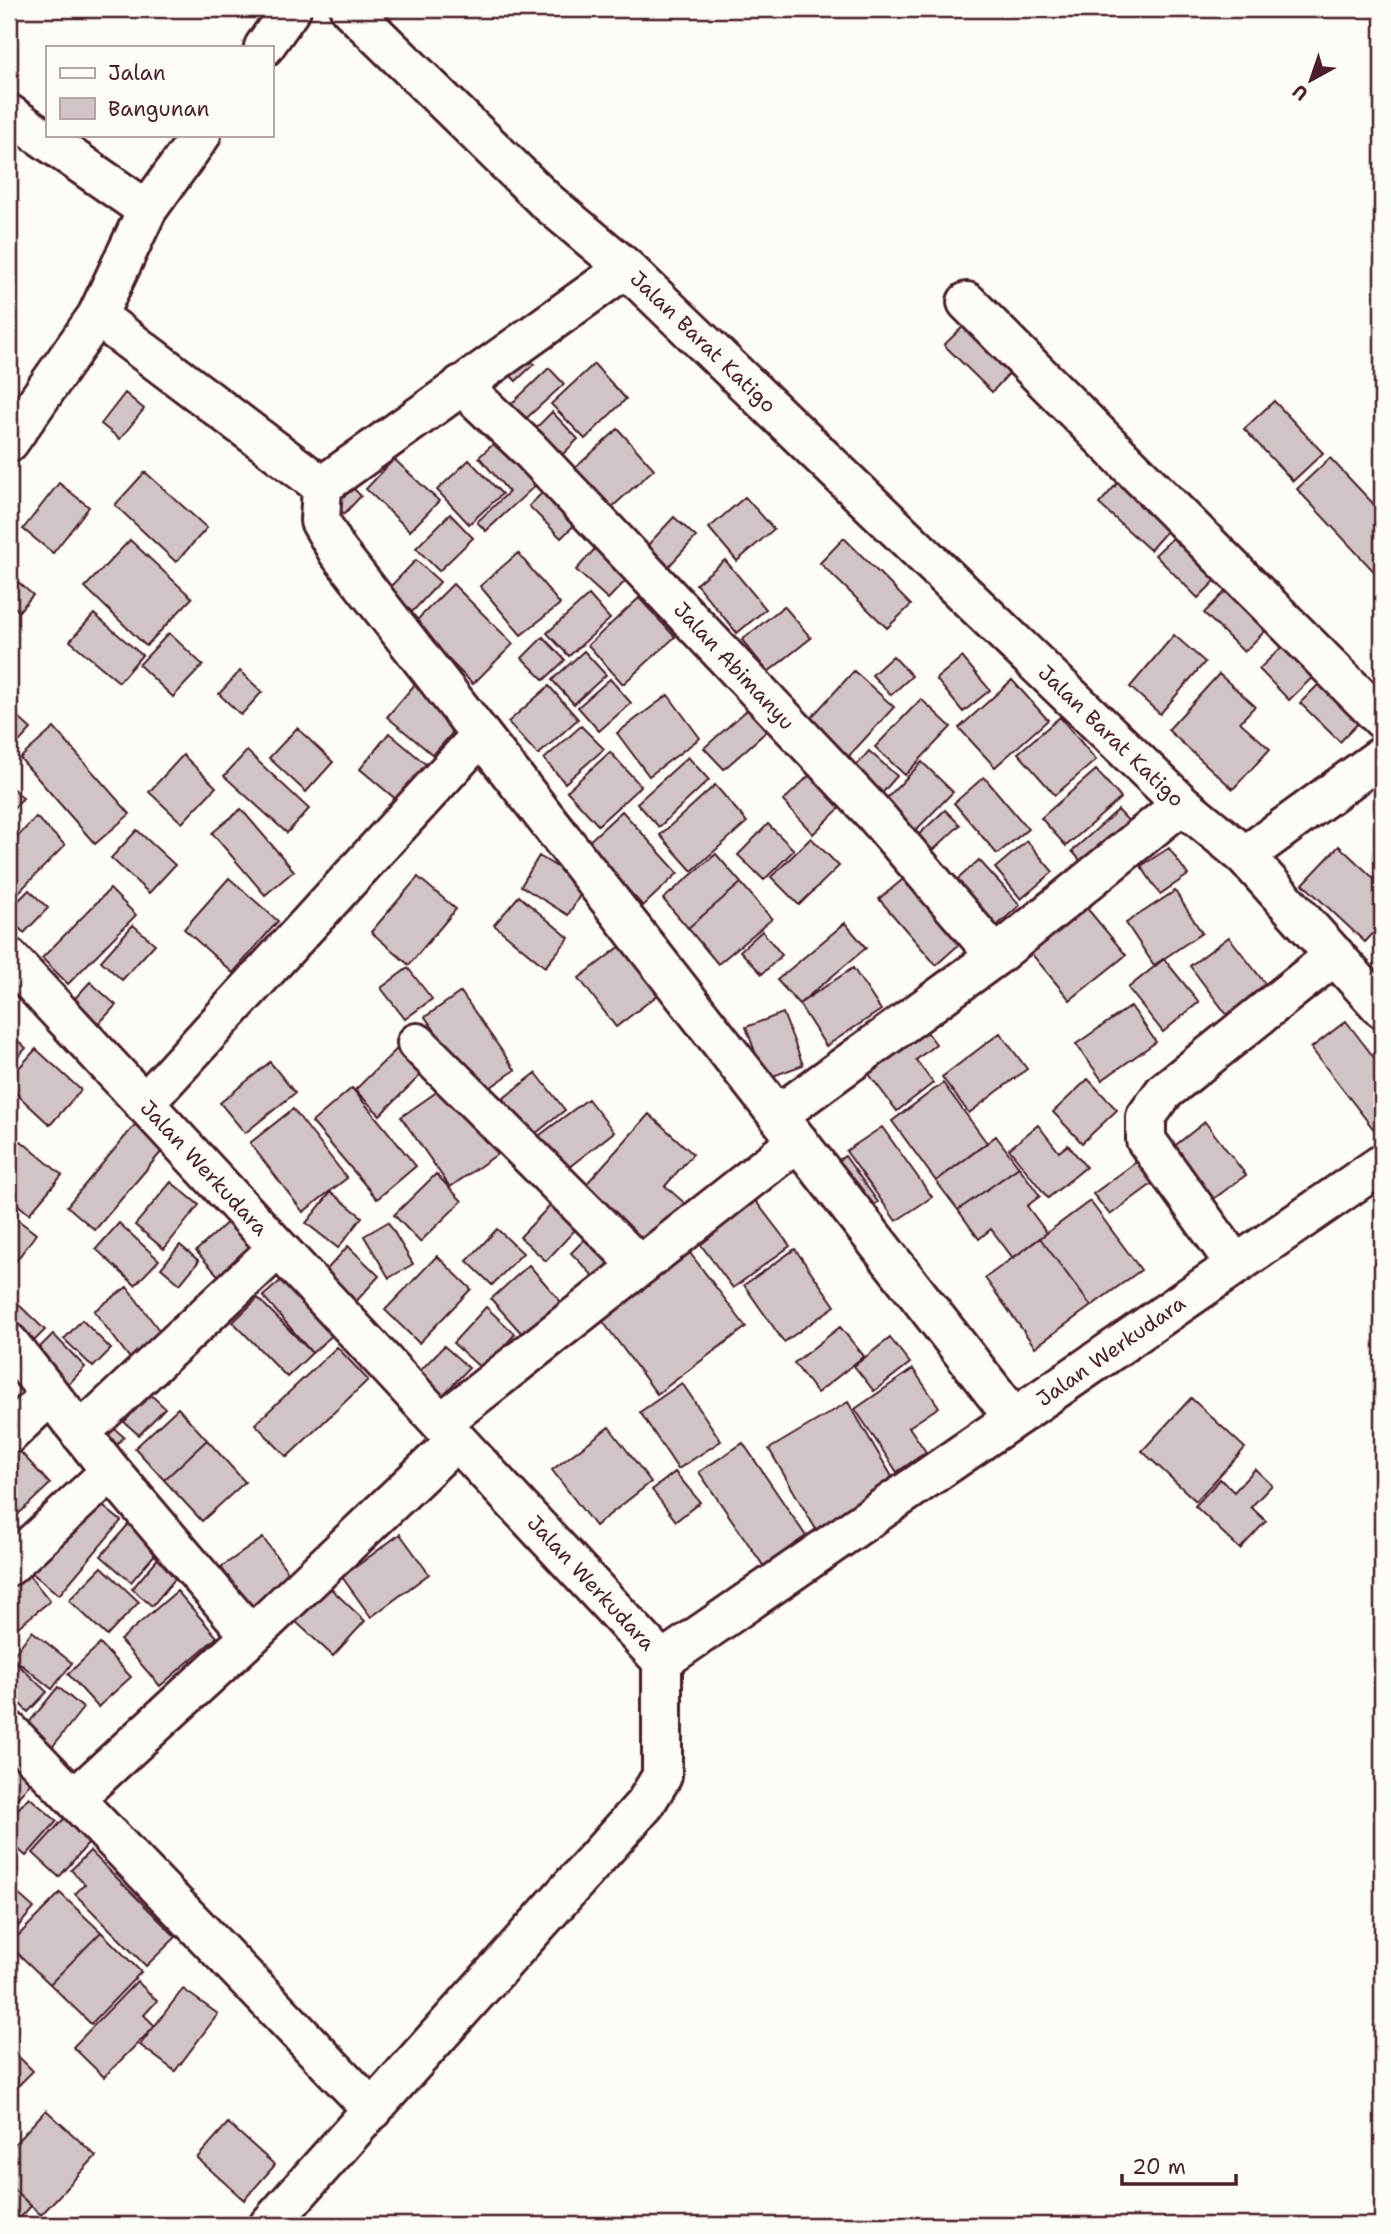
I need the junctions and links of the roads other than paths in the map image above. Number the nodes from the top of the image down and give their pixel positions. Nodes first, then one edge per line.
1 (291, 9) edge
2 (350, 9) edge
3 (265, 46) edge
4 (9, 114) edge
5 (200, 136) edge
6 (147, 210) junction
7 (626, 268) junction
8 (967, 302) dead end
9 (97, 316) junction
10 (461, 385) junction
11 (9, 442) edge
12 (322, 486) junction
13 (1382, 719) edge
14 (481, 735) junction
15 (1382, 756) edge
16 (1182, 804) junction
17 (1245, 856) junction
18 (996, 956) junction
19 (1335, 956) junction
20 (9, 958) edge
21 (1382, 1008) edge
22 (417, 1043) dead end
23 (144, 1104) junction
24 (788, 1128) junction
25 (1382, 1164) edge
26 (278, 1248) junction
27 (1236, 1265) junction
28 (640, 1266) junction
29 (9, 1343) edge
30 (50, 1395) junction
31 (1014, 1418) junction
32 (449, 1431) junction
33 (80, 1433) junction
34 (9, 1434) edge
35 (111, 1471) junction
36 (9, 1566) edge
37 (251, 1636) junction
38 (662, 1661) junction
39 (9, 1731) edge
40 (76, 1797) junction
41 (373, 2110) junction
42 (269, 2225) edge

1 - 3 street
2 - 7 street
4 - 6 street
5 - 6 street
6 - 9 street
7 - 10 street, Jalan Barat Katigo
7 - 16 street, Jalan Barat Katigo
8 - 13 street
9 - 11 street
9 - 12 street
10 - 12 street, Jalan Barat Katigo
10 - 18 street, Jalan Abimanyu
12 - 14 street
14 - 23 street
14 - 24 street
15 - 17 street
16 - 17 street, Jalan Barat Katigo
16 - 18 street
17 - 19 street, Jalan Barat Katigo
18 - 24 street
19 - 21 street, Jalan Barat Katigo
19 - 27 street
20 - 23 street, Jalan Werkudara
22 - 28 street
23 - 26 street, Jalan Werkudara
24 - 28 street
24 - 31 street
25 - 27 street, Jalan Werkudara
26 - 32 street, Jalan Werkudara
26 - 33 street
27 - 31 street, Jalan Werkudara
28 - 32 street
29 - 30 street
30 - 33 street
30 - 34 street
31 - 38 street, Jalan Werkudara
32 - 37 street
32 - 38 street, Jalan Werkudara
33 - 35 street
35 - 36 street
35 - 37 street
37 - 40 street
38 - 41 street
39 - 40 street
40 - 41 street
41 - 42 street

